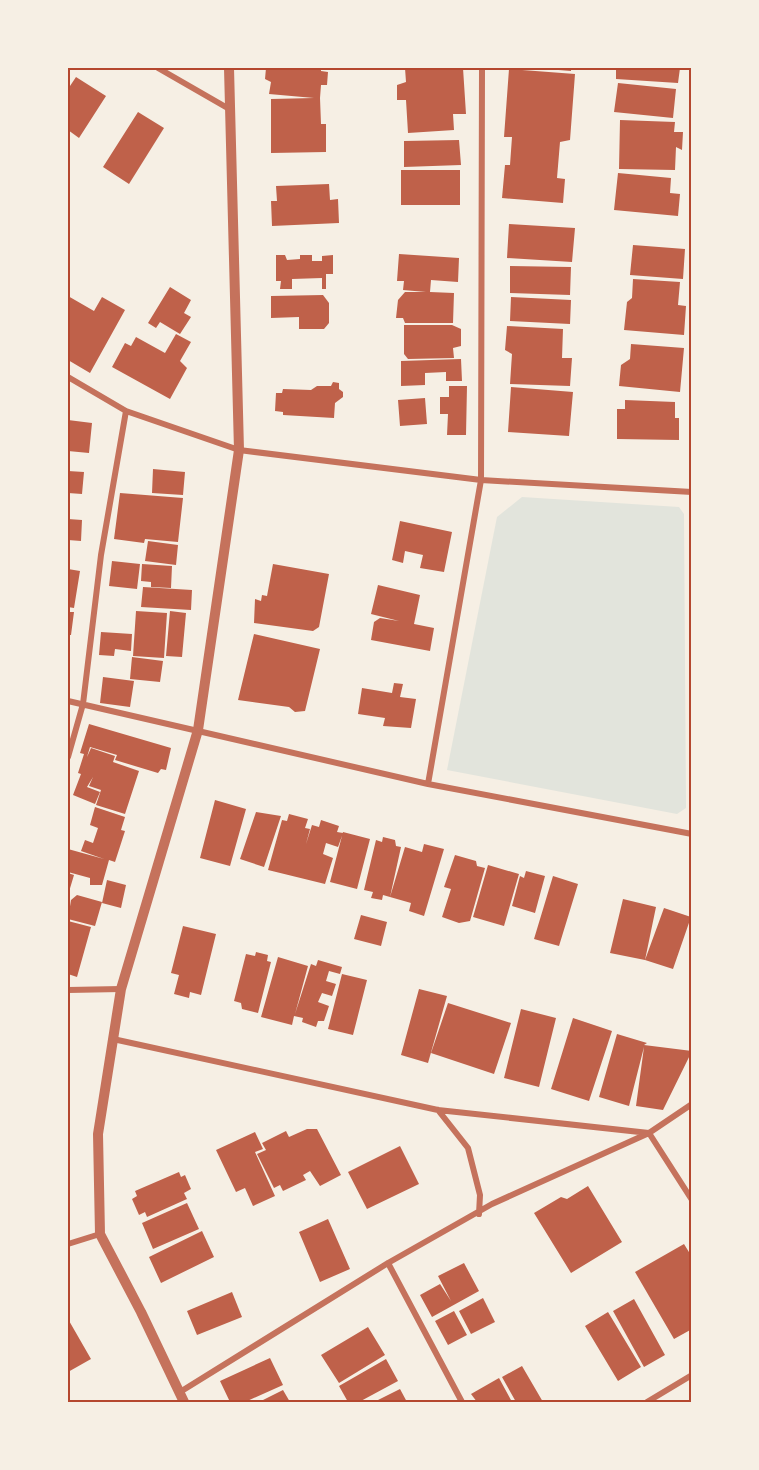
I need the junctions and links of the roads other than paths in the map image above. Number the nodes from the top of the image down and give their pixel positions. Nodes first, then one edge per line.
1 (158, 68) edge
2 (229, 68) edge
3 (482, 68) edge
4 (231, 110) junction
5 (68, 376) edge
6 (126, 411) junction
7 (239, 450) junction
8 (481, 480) junction
9 (692, 492) edge
10 (68, 701) edge
11 (83, 704) junction
12 (198, 730) junction
13 (68, 757) edge
14 (428, 784) junction
15 (692, 834) edge
16 (121, 989) junction
17 (68, 990) edge
18 (113, 1040) junction
19 (692, 1104) edge
20 (438, 1110) junction
21 (649, 1133) junction
22 (692, 1200) edge
23 (479, 1214) junction
24 (100, 1234) junction
25 (68, 1244) edge
26 (388, 1263) junction
27 (692, 1375) edge
28 (182, 1397) edge
29 (462, 1402) edge
30 (647, 1402) edge

1 - 4 street
2 - 4 street
3 - 8 street
4 - 7 street
5 - 6 street
6 - 7 street
6 - 11 street
7 - 8 street
7 - 12 street
8 - 9 street
8 - 14 street
10 - 11 street
11 - 12 street
11 - 13 street
12 - 14 street
12 - 16 street
14 - 15 street
16 - 17 street
16 - 18 street
18 - 20 street
18 - 24 street
19 - 21 street
20 - 21 street
20 - 23 street
21 - 22 street
21 - 23 street
23 - 26 street
24 - 25 street
24 - 28 street
26 - 28 street
26 - 29 street
27 - 30 street

